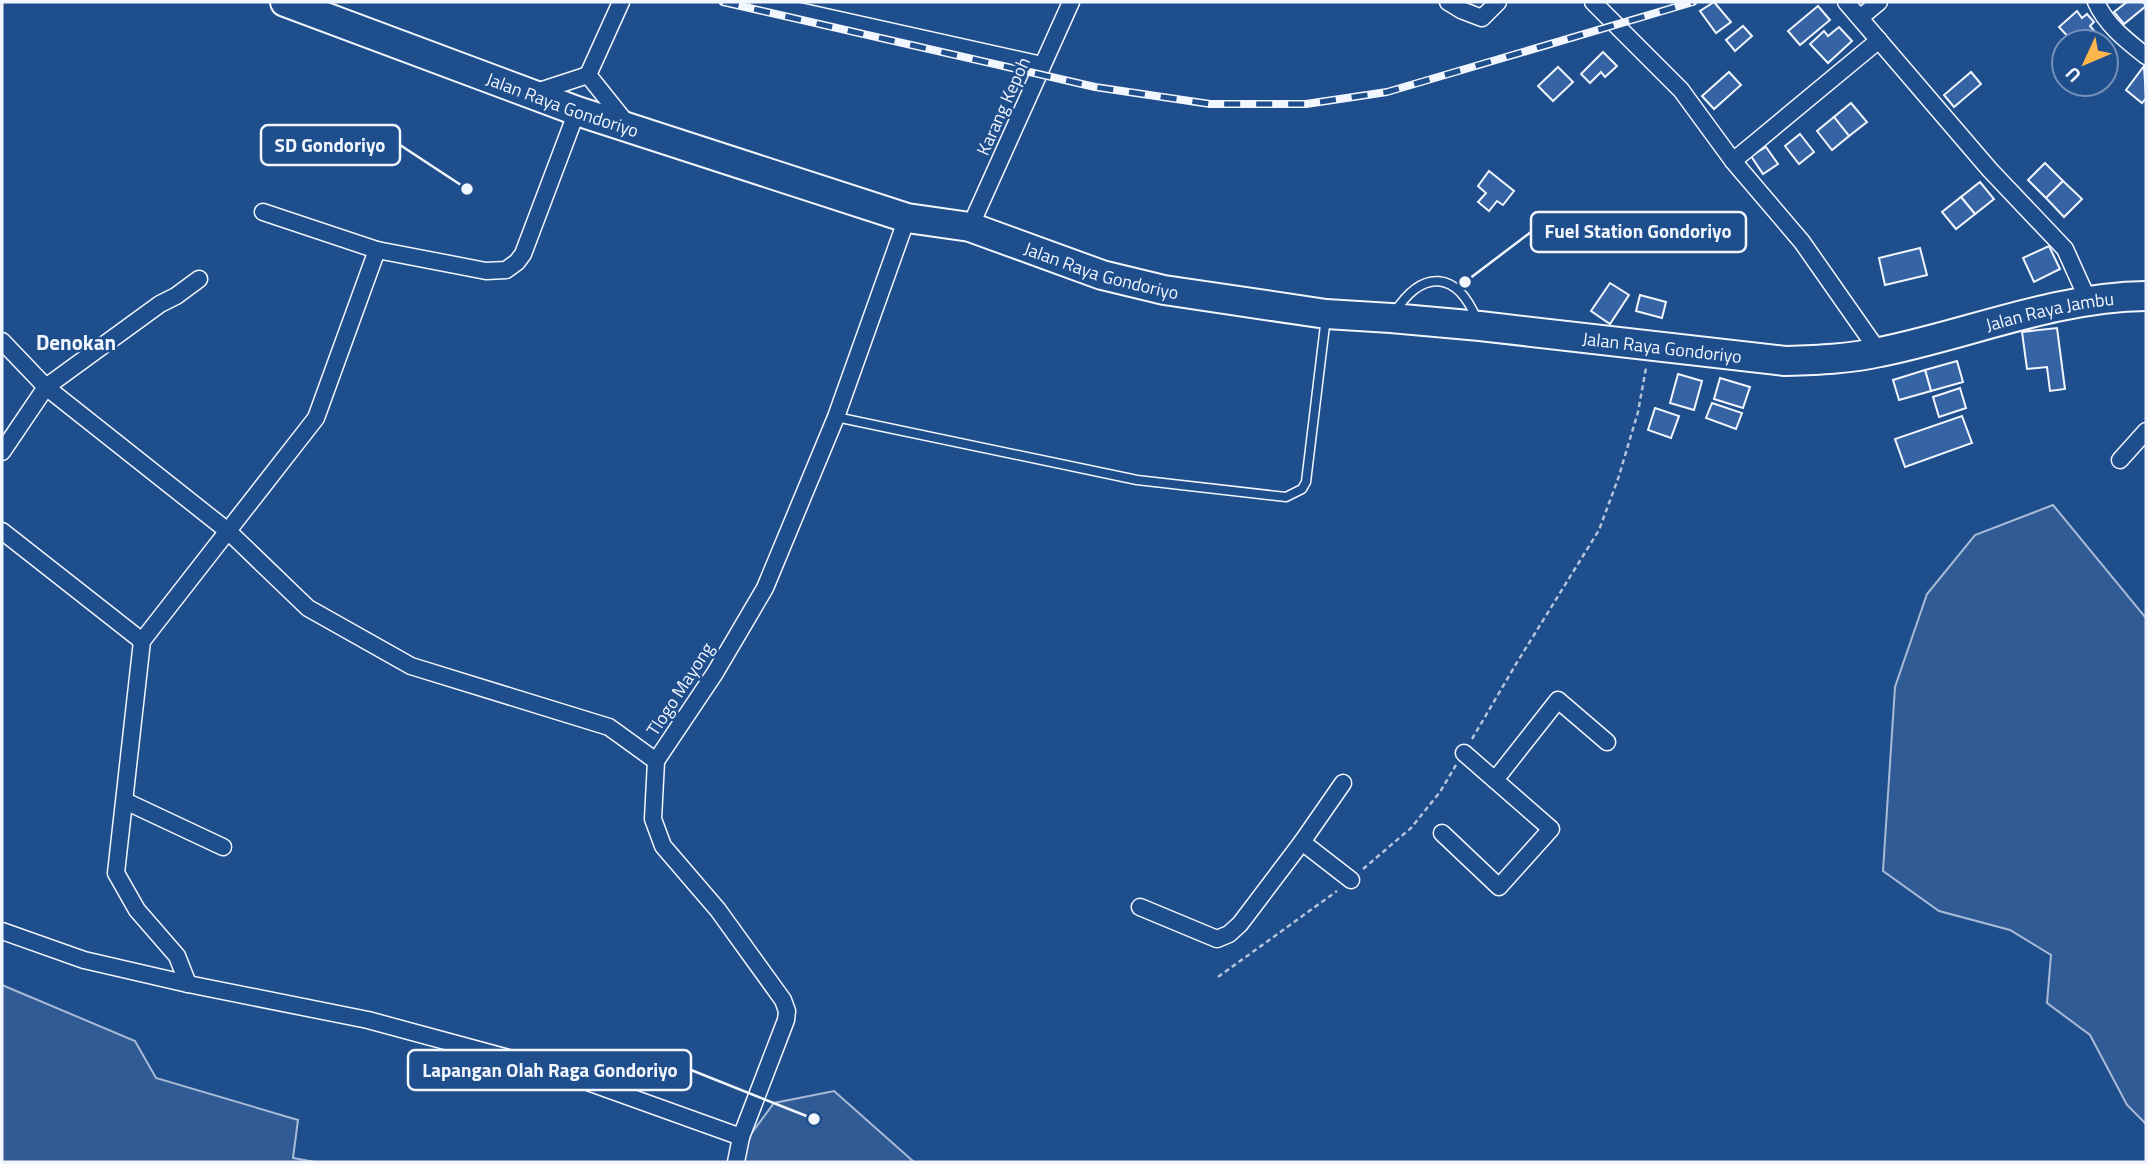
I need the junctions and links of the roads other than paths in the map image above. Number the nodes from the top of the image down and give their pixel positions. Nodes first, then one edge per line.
1 (285, 2) edge
2 (621, 2) edge
3 (758, 2) edge
4 (1071, 2) edge
5 (1448, 2) edge
6 (1498, 2) edge
7 (1593, 2) edge
8 (1846, 2) edge
9 (1879, 2) edge
10 (2096, 2) edge
11 (1860, 18) junction
12 (1879, 40) junction
13 (2146, 56) edge
14 (1042, 65) junction
15 (588, 75) junction
16 (531, 93) junction
17 (577, 111) junction
18 (630, 128) junction
19 (1733, 161) junction
20 (263, 212) dead end
21 (907, 218) junction
22 (970, 227) junction
23 (377, 250) junction
24 (199, 279) dead end
25 (2146, 279) edge
26 (2146, 296) edge
27 (2117, 297) junction
28 (2088, 300) junction
29 (1326, 314) junction
30 (1391, 317) junction
31 (1480, 326) junction
32 (1954, 334) joint
33 (2, 341) edge
34 (1879, 352) junction
35 (46, 387) junction
36 (836, 417) junction
37 (2146, 431) edge
38 (2, 452) edge
39 (2120, 460) dead end
40 (2, 530) edge
41 (229, 532) junction
42 (142, 641) junction
43 (1607, 742) dead end
44 (1464, 753) road end
45 (656, 761) junction
46 (1495, 780) junction
47 (1343, 783) dead end
48 (125, 801) junction
49 (1442, 833) dead end
50 (1302, 842) junction
51 (223, 847) dead end
52 (1351, 880) road end
53 (1140, 906) dead end
54 (2, 931) edge
55 (188, 984) junction
56 (741, 1137) junction
57 (736, 1162) edge

1 - 16 highway, Jalan Raya Gondoriyo
2 - 15 street
3 - 14 street
4 - 14 street, Karang Kepoh
5 - 6 street
7 - 19 street
8 - 11 street
9 - 11 street
10 - 13 street
11 - 12 street
12 - 19 street
12 - 28 street
14 - 22 street, Karang Kepoh
15 - 16 street
15 - 18 street
16 - 17 highway, Jalan Raya Gondoriyo
17 - 18 highway, Jalan Raya Gondoriyo
17 - 23 street
18 - 21 highway, Jalan Raya Gondoriyo
19 - 34 street
20 - 23 street
21 - 22 highway, Jalan Raya Gondoriyo
21 - 36 street, Tlogo Mayong
22 - 29 highway, Jalan Raya Gondoriyo
23 - 41 street
24 - 35 street
25 - 27 street
26 - 27 highway, Jalan Raya Jambu
27 - 28 highway, Jalan Raya Jambu
28 - 32 highway, Jalan Raya Jambu
29 - 30 highway, Jalan Raya Gondoriyo
29 - 36 lane
30 - 31 highway, Jalan Raya Gondoriyo
30 - 31 lane
31 - 34 highway, Jalan Raya Gondoriyo
32 - 34 highway, Jalan Raya Gondoriyo
33 - 35 street
35 - 38 street
35 - 41 street
36 - 45 street, Tlogo Mayong
37 - 39 street
40 - 42 street
41 - 42 street
41 - 45 street
42 - 48 street
43 - 46 street
44 - 46 street
45 - 56 street, Tlogo Mayong
46 - 49 street
47 - 50 street
48 - 51 street
48 - 55 street
50 - 52 street
50 - 53 street
54 - 55 street
55 - 56 street
56 - 57 street, Tlogo Mayong

